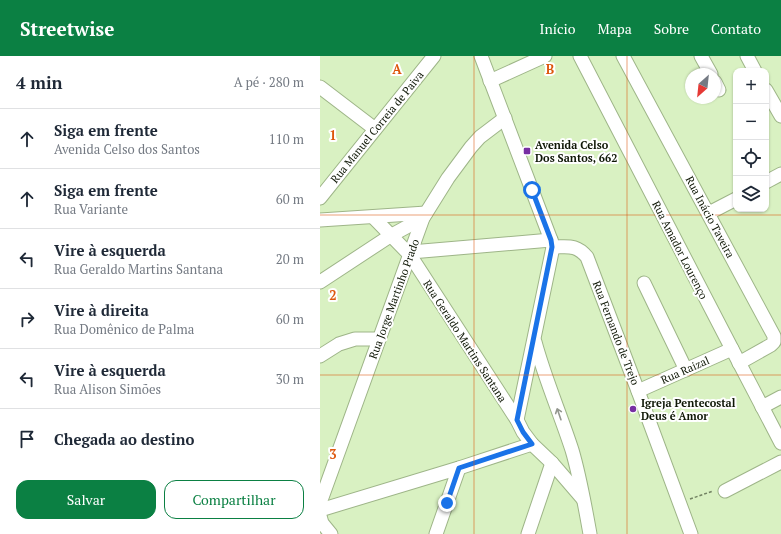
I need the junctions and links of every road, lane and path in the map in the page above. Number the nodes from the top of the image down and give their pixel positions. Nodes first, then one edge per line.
1 (434, 56) edge
2 (481, 56) edge
3 (545, 56) edge
4 (580, 56) edge
5 (623, 56) edge
6 (701, 56) edge
7 (747, 56) edge
8 (708, 68) edge
9 (753, 68) edge
10 (490, 81) junction
11 (320, 87) edge
12 (769, 95) edge
13 (781, 116) edge
14 (505, 118) junction
15 (375, 129) junction
16 (781, 174) edge
17 (769, 180) edge
18 (320, 198) edge
19 (733, 201) edge
20 (709, 213) junction
21 (424, 216) junction
22 (373, 217) junction
23 (320, 220) edge
24 (390, 236) junction
25 (552, 244) junction
26 (410, 254) junction
27 (320, 282) edge
28 (644, 283) dead end
29 (379, 339) junction
30 (534, 339) junction
31 (732, 349) junction
32 (320, 356) edge
33 (739, 363) junction
34 (686, 370) junction
35 (638, 391) junction
36 (781, 397) edge
37 (762, 406) junction
38 (517, 420) junction
39 (781, 443) edge
40 (532, 444) junction
41 (572, 451) junction
42 (781, 462) edge
43 (552, 463) junction
44 (459, 468) junction
45 (725, 491) joint
46 (321, 499) edge
47 (584, 499) junction
48 (679, 502) junction
49 (320, 510) edge
50 (320, 516) edge
51 (331, 534) edge
52 (436, 534) edge
53 (528, 534) edge
54 (590, 534) edge
55 (691, 534) edge

1 - 15 street, Rua Manuel Correia de Paiva
2 - 10 street
3 - 10 street
4 - 31 street, Rua Amador Lourenço
5 - 20 street, Rua Inácio Taveira
6 - 8 street
7 - 9 street
10 - 14 street
11 - 15 street
12 - 13 street
14 - 21 street, Rua Jorge Martinho Prado
14 - 25 street
15 - 18 street, Rua Manuel Correia de Paiva
16 - 17 street
19 - 20 street
20 - 33 street, Rua Inácio Taveira
21 - 22 street
21 - 24 street
21 - 26 street, Rua Jorge Martinho Prado
22 - 23 street
22 - 24 street, Rua Geraldo Martins Santana
24 - 26 street, Rua Geraldo Martins Santana
24 - 27 street
25 - 26 street, Rua Fernando de Trejo
25 - 30 street
25 - 35 street, Rua Fernando de Trejo
26 - 29 street, Rua Jorge Martinho Prado
26 - 38 street, Rua Geraldo Martins Santana
28 - 34 street
29 - 32 street
29 - 46 street, Rua Jorge Martinho Prado
30 - 38 street
41 -> 30 street
31 - 33 street, Rua Amador Lourenço
31 - 34 street, Rua Raizal
33 - 37 street, Rua Amador Lourenço
34 - 35 street, Rua Raizal
35 - 48 street, Rua Fernando de Trejo
36 - 37 street
37 - 39 street, Rua Amador Lourenço
38 - 40 street, Rua Geraldo Martins Santana
40 - 43 street, Rua Geraldo Martins Santana
40 - 44 street
41 - 43 street
41 - 47 street
42 - 45 street
43 - 47 street, Rua Geraldo Martins Santana
43 - 53 street
44 - 49 street
44 - 52 street
45 - 48 path
47 - 54 street
48 - 55 street, Rua Fernando de Trejo
50 - 51 street

